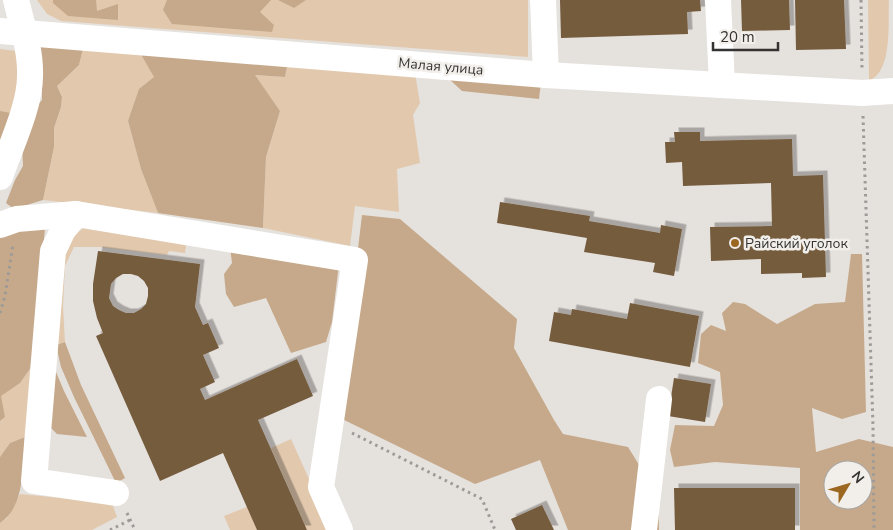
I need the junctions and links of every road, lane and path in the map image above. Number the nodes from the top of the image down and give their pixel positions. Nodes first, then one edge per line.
1 (16, 0) edge
2 (543, 0) edge
3 (718, 0) edge
4 (861, 0) edge
5 (12, 32) edge
6 (546, 74) junction
7 (722, 85) junction
8 (893, 91) edge
9 (862, 93) junction
10 (0, 177) edge
11 (76, 214) junction
12 (8, 222) edge
13 (0, 313) edge
14 (658, 399) dead end
15 (331, 422) junction
16 (116, 493) dead end
17 (130, 520) dead end
18 (110, 530) edge
19 (340, 530) edge
20 (495, 530) edge
21 (644, 530) edge
22 (874, 530) edge

1 - 5 street
2 - 6 street
3 - 7 street
4 - 9 path
5 - 6 street, Малая улица
5 - 10 street
6 - 7 street, Малая улица
7 - 9 street, Малая улица
8 - 9 street, Малая улица
9 - 22 path
11 - 12 street
11 - 15 street
11 - 16 street
12 - 13 path
14 - 21 street
15 - 19 street
15 - 20 path
17 - 18 path

